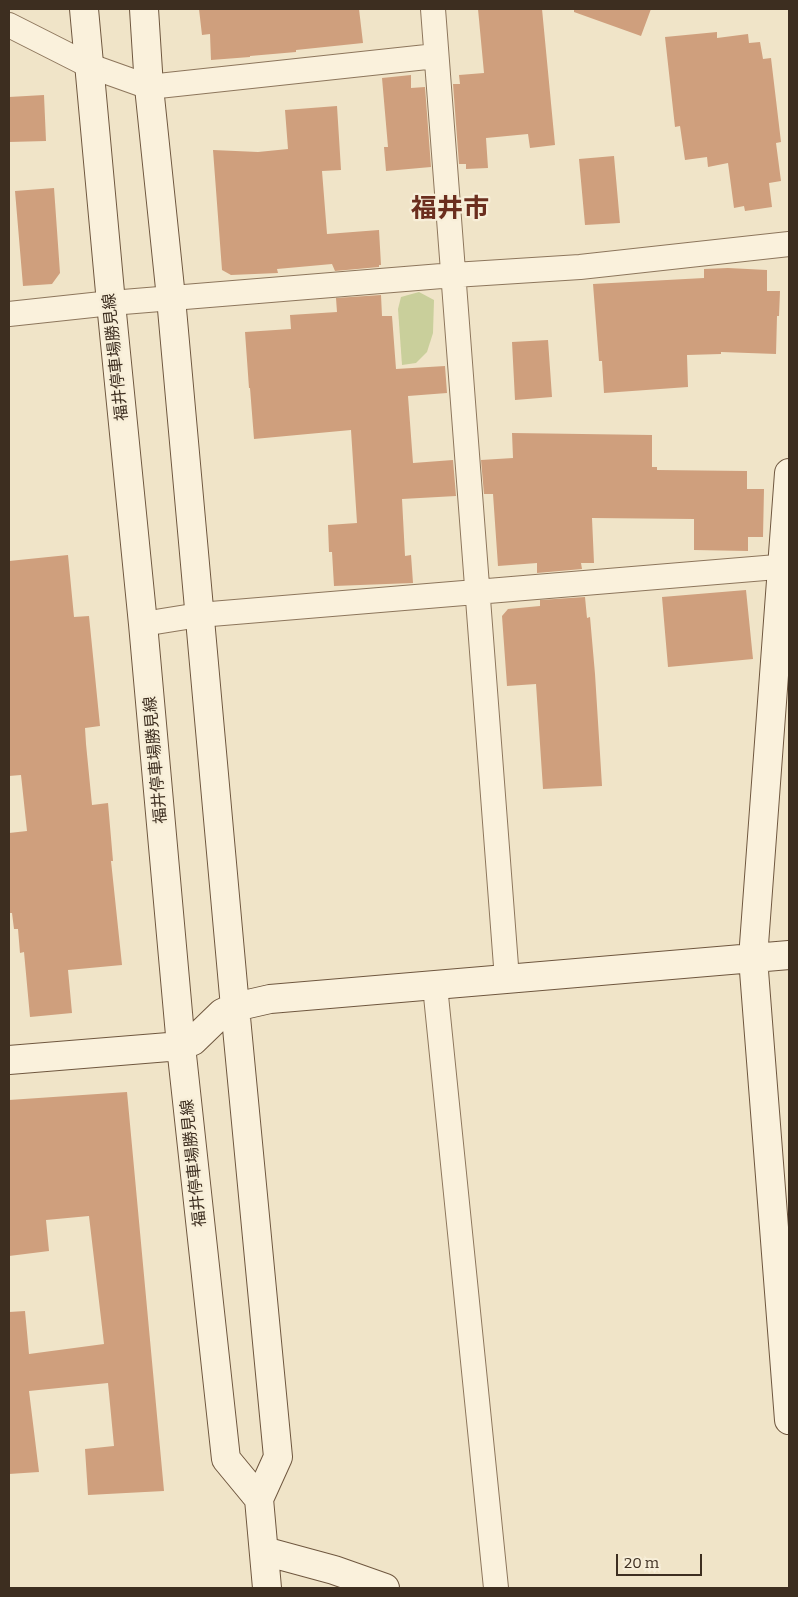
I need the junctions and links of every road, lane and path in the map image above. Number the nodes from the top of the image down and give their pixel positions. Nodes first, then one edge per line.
1 (84, 9) edge
2 (144, 9) edge
3 (433, 9) edge
4 (9, 25) edge
5 (436, 56) junction
6 (90, 66) junction
7 (150, 87) junction
8 (789, 244) edge
9 (454, 275) junction
10 (170, 298) junction
11 (111, 304) junction
12 (9, 314) edge
13 (789, 473) edge
14 (786, 566) edge
15 (478, 592) junction
16 (199, 615) junction
17 (143, 624) junction
18 (789, 955) edge
19 (753, 958) junction
20 (507, 979) junction
21 (435, 986) junction
22 (234, 1007) junction
23 (181, 1046) junction
24 (9, 1060) edge
25 (789, 1419) edge
26 (259, 1499) junction
27 (264, 1551) junction
28 (267, 1588) edge
29 (386, 1588) edge
30 (496, 1588) edge

1 - 6 main road, 福井停車場勝見線
2 - 7 main road
3 - 5 street
4 - 6 street
5 - 7 street
5 - 9 street
6 - 7 street
6 - 11 main road, 福井停車場勝見線
7 - 10 main road
8 - 9 street
9 - 10 street
9 - 15 street
10 - 11 street
10 - 16 main road
11 - 12 street
11 - 17 main road, 福井停車場勝見線
13 - 14 main road
14 - 15 street
14 - 19 main road
15 - 16 street
15 - 20 street
16 - 17 street
16 - 22 main road
17 - 23 main road, 福井停車場勝見線
18 - 19 main road
19 - 20 main road
19 - 25 main road
20 - 21 main road
21 - 22 main road
21 - 30 street
22 - 23 main road
22 - 26 main road
23 - 24 main road
23 - 26 main road, 福井停車場勝見線
26 - 27 main road
27 - 28 main road
27 - 29 main road

